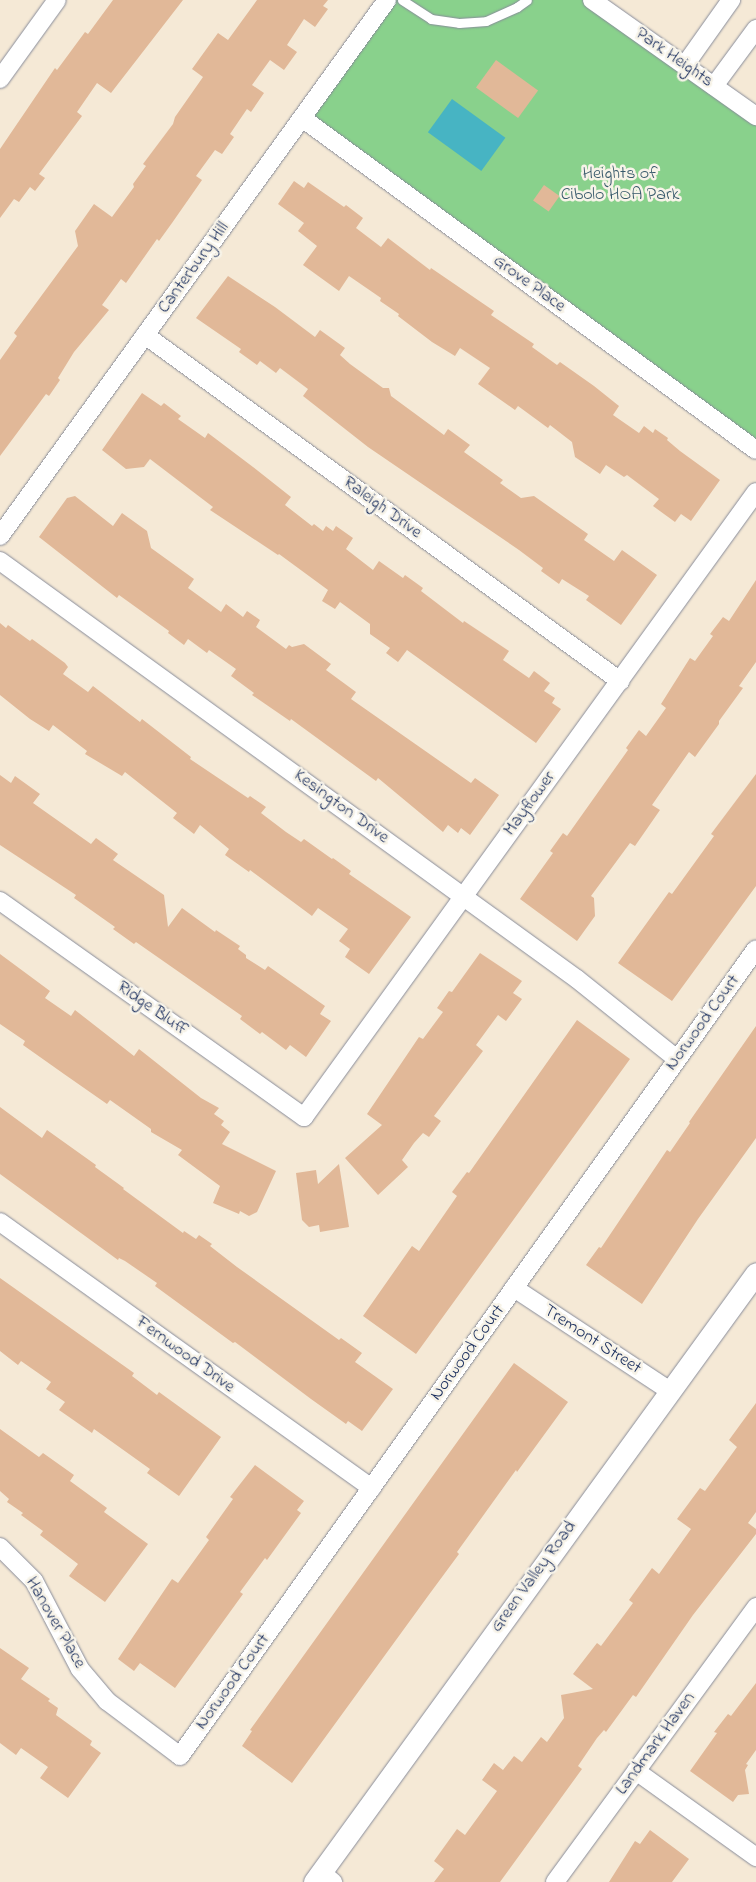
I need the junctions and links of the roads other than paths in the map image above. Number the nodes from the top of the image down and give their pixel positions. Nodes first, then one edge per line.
1 (57, 0) edge
2 (387, 0) edge
3 (402, 0) edge
4 (526, 0) edge
5 (592, 0) edge
6 (731, 0) edge
7 (756, 29) edge
8 (685, 65) junction
9 (0, 79) edge
10 (714, 86) junction
11 (756, 116) edge
12 (302, 118) junction
13 (145, 335) junction
14 (756, 450) edge
15 (756, 492) edge
16 (0, 536) edge
17 (0, 560) edge
18 (620, 681) junction
19 (463, 896) junction
20 (0, 901) edge
21 (756, 949) edge
22 (677, 1059) junction
23 (304, 1117) joint
24 (0, 1222) edge
25 (756, 1272) edge
26 (514, 1288) junction
27 (670, 1391) junction
28 (371, 1488) junction
29 (0, 1547) edge
30 (756, 1607) edge
31 (180, 1756) joint
32 (636, 1771) junction
33 (756, 1858) edge
34 (322, 1879) edge
35 (555, 1882) edge

1 - 9 street
2 - 12 street, Canterbury Hill
3 - 4 lane
5 - 8 street, Park Heights
6 - 8 street
7 - 10 street
8 - 10 street, Park Heights
10 - 11 street, Park Heights
12 - 13 street, Canterbury Hill
12 - 14 street, Grove Place
13 - 16 street, Canterbury Hill
13 - 18 street, Raleigh Drive
15 - 18 street, Mayflower
17 - 19 street, Kesington Drive
18 - 19 street, Mayflower
19 - 22 street, Kesington Drive
19 - 23 street, Mayflower
20 - 23 street, Ridge Bluff
21 - 22 street, Norwood Court
22 - 26 street, Norwood Court
24 - 28 street, Fernwood Drive
25 - 27 street, Green Valley Road
26 - 27 street, Tremont Street
26 - 28 street, Norwood Court
27 - 34 street, Green Valley Road
28 - 31 street, Norwood Court
29 - 31 street, Hanover Place
30 - 32 street, Landmark Haven
32 - 33 street
32 - 35 street, Landmark Haven

